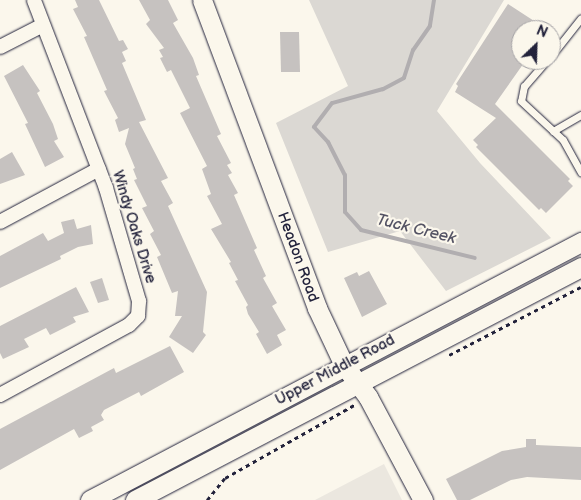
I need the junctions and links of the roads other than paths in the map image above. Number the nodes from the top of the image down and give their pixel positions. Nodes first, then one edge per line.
1 (34, 0) edge
2 (202, 0) edge
3 (581, 18) edge
4 (43, 25) junction
5 (561, 43) edge
6 (0, 47) edge
7 (538, 70) edge
8 (581, 115) edge
9 (553, 131) junction
10 (99, 169) junction
11 (581, 172) edge
12 (0, 222) edge
13 (581, 242) edge
14 (581, 267) edge
15 (344, 365) junction
16 (364, 390) junction
17 (0, 395) edge
18 (90, 500) edge
19 (135, 500) edge
20 (423, 500) edge

1 - 4 street, Windy Oaks Drive
2 - 15 main road, Headon Road
3 - 5 lane
4 - 6 street
4 - 10 street, Windy Oaks Drive
7 - 9 lane
8 - 9 lane
9 - 11 lane
10 - 12 street
10 - 17 street, Windy Oaks Drive
13 - 15 main road, Upper Middle Road
14 - 16 main road, Upper Middle Road
15 - 16 main road, Headon Road
15 - 18 main road, Upper Middle Road
16 - 19 main road, Upper Middle Road
16 - 20 main road, Headon Road

